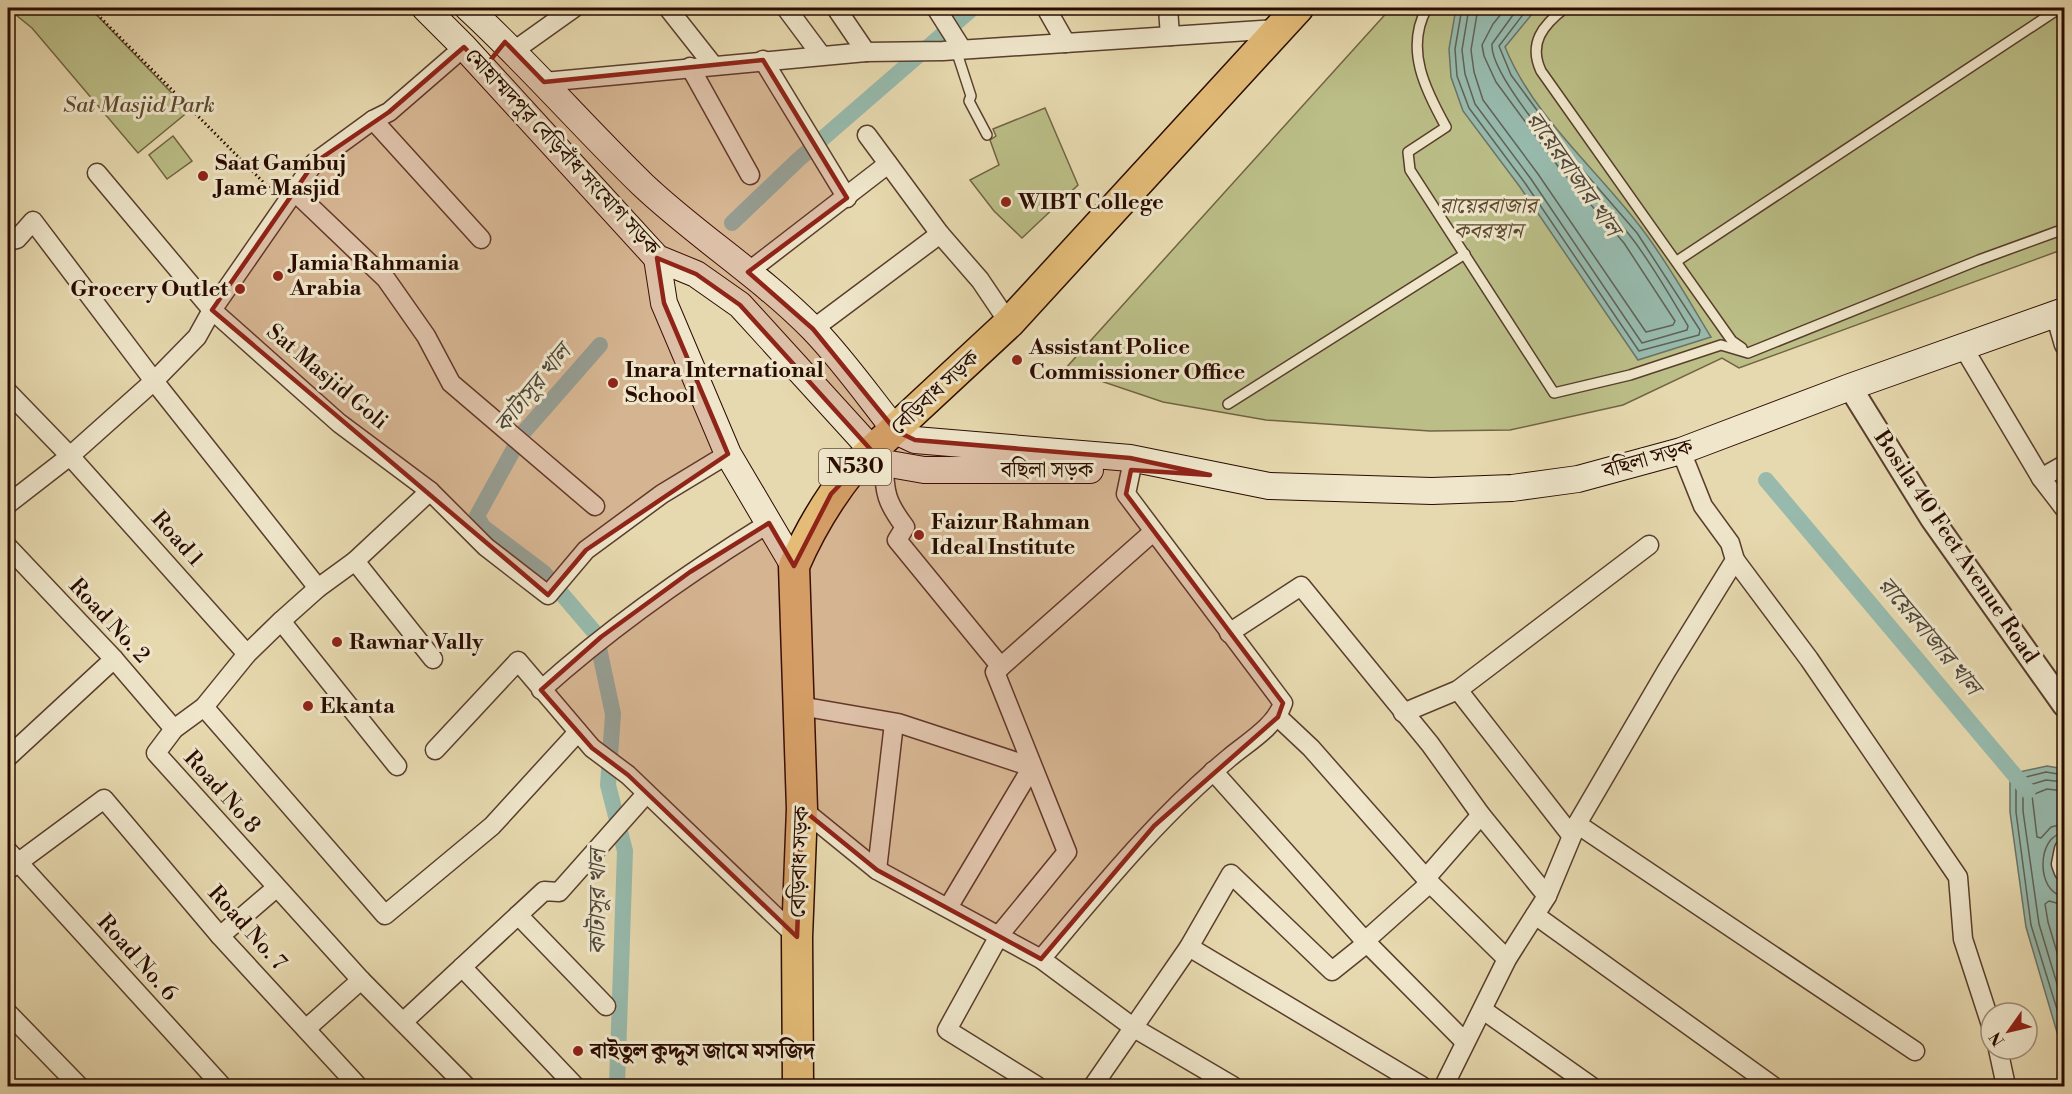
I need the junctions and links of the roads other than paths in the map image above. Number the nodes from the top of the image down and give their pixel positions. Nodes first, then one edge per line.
1 (425, 8) edge
2 (468, 8) edge
3 (574, 8) edge
4 (668, 8) edge
5 (786, 8) edge
6 (836, 8) edge
7 (1046, 8) edge
8 (1168, 8) edge
9 (1298, 8) edge
10 (1427, 8) edge
11 (1565, 8) edge
12 (2060, 8) edge
13 (939, 12) edge
14 (1278, 29) junction
15 (1170, 36) junction
16 (1066, 44) junction
17 (464, 46) junction
18 (510, 46) junction
19 (954, 47) junction
20 (866, 52) junction
21 (821, 55) junction
22 (763, 60) junction
23 (713, 65) junction
24 (690, 67) junction
25 (484, 68) junction
26 (544, 82) junction
27 (373, 120) junction
28 (867, 135) dead end
29 (987, 135) dead end
30 (888, 164) junction
31 (97, 173) dead end
32 (750, 174) dead end
33 (290, 198) junction
34 (846, 198) junction
35 (2064, 229) edge
36 (939, 234) junction
37 (481, 239) dead end
38 (8, 241) edge
39 (1466, 255) junction
40 (657, 258) junction
41 (1677, 261) junction
42 (748, 272) junction
43 (212, 310) junction
44 (2060, 313) edge
45 (1009, 323) junction
46 (813, 329) junction
47 (2064, 345) edge
48 (1963, 346) junction
49 (1748, 353) junction
50 (154, 381) junction
51 (1850, 387) junction
52 (8, 392) edge
53 (1228, 404) dead end
54 (896, 431) junction
55 (1681, 451) junction
56 (728, 454) junction
57 (70, 456) junction
58 (878, 457) junction
59 (2064, 465) edge
60 (1131, 470) junction
61 (1210, 475) junction
62 (2041, 478) junction
63 (430, 492) junction
64 (8, 504) edge
65 (596, 506) dead end
66 (2064, 508) edge
67 (769, 523) junction
68 (1153, 532) junction
69 (1649, 545) dead end
70 (8, 547) edge
71 (1735, 560) junction
72 (355, 561) junction
73 (794, 566) junction
74 (14, 567) edge
75 (318, 588) junction
76 (281, 621) junction
77 (1229, 633) junction
78 (247, 654) junction
79 (114, 659) junction
80 (433, 659) dead end
81 (1001, 667) junction
82 (541, 690) junction
83 (1458, 690) junction
84 (2064, 705) edge
85 (800, 706) junction
86 (204, 708) junction
87 (1403, 713) junction
88 (1278, 717) junction
89 (894, 723) junction
90 (174, 729) junction
91 (578, 732) junction
92 (435, 750) dead end
93 (8, 757) edge
94 (397, 766) dead end
95 (1032, 767) junction
96 (1213, 771) junction
97 (646, 794) junction
98 (802, 809) junction
99 (1480, 815) junction
100 (1574, 829) junction
101 (2064, 849) edge
102 (10, 861) edge
103 (877, 870) junction
104 (2064, 872) edge
105 (1428, 880) junction
106 (276, 888) junction
107 (1547, 896) junction
108 (949, 906) junction
109 (518, 915) junction
110 (1535, 915) junction
111 (1000, 934) junction
112 (220, 936) junction
113 (797, 937) junction
114 (1365, 941) junction
115 (1189, 947) junction
116 (1041, 959) junction
117 (1507, 959) junction
118 (462, 967) junction
119 (361, 980) junction
120 (1983, 1001) edge
121 (606, 1006) dead end
122 (1483, 1010) junction
123 (8, 1012) edge
124 (403, 1022) junction
125 (307, 1028) junction
126 (1134, 1028) junction
127 (1466, 1042) junction
128 (1915, 1051) dead end
129 (2001, 1061) edge
130 (79, 1086) edge
131 (222, 1086) edge
132 (358, 1086) edge
133 (466, 1086) edge
134 (575, 1086) edge
135 (798, 1086) edge
136 (1037, 1086) edge
137 (1093, 1086) edge
138 (1233, 1086) edge
139 (1422, 1086) edge
140 (1444, 1086) edge
141 (1591, 1086) edge
142 (1773, 1086) edge
143 (2006, 1086) edge

1 - 17 main road, মোহাম্মদপুর বেড়িবাঁধ সংযোগ সড়ক
2 - 18 main road, মোহাম্মদপুর বেড়িবাঁধ সংযোগ সড়ক
3 - 18 street
4 - 23 street
5 - 21 street
6 - 20 street
7 - 16 street
8 - 15 street
9 - 14 highway, বেড়িবাধ সড়ক / N530
10 - 39 lane
11 - 41 lane
12 - 41 lane
13 - 19 street
14 - 15 street
14 - 45 highway, বেড়িবাধ সড়ক / N530
15 - 16 street
16 - 19 street
17 - 25 main road, মোহাম্মদপুর বেড়িবাঁধ সংযোগ সড়ক
17 - 27 street
18 - 25 main road
18 - 26 main road, মোহাম্মদপুর বেড়িবাঁধ সংযোগ সড়ক
19 - 20 street
19 - 29 lane
20 - 21 street
21 - 22 street
22 - 23 street
22 - 34 street
23 - 24 street
24 - 26 street
24 - 32 street
25 - 40 main road, মোহাম্মদপুর বেড়িবাঁধ সংযোগ সড়ক
26 - 42 main road, মোহাম্মদপুর বেড়িবাঁধ সংযোগ সড়ক
27 - 33 street
27 - 37 street
28 - 30 street
30 - 34 street
30 - 36 street
31 - 43 street, Sat Masjid Goli
33 - 43 street
33 - 65 street
34 - 42 street
35 - 49 lane
36 - 45 street
36 - 46 street
38 - 50 street
39 - 49 lane
39 - 53 lane
40 - 56 main road
40 - 58 main road, মোহাম্মদপুর বেড়িবাঁধ সংযোগ সড়ক
41 - 49 lane
42 - 46 main road, মোহাম্মদপুর বেড়িবাঁধ সংযোগ সড়ক
43 - 50 street
43 - 63 street, Sat Masjid Goli
44 - 47 street
44 - 48 main road, বছিলা সড়ক
45 - 54 highway, বেড়িবাধ সড়ক / N530
46 - 54 main road, মোহাম্মদপুর বেড়িবাঁধ সংযোগ সড়ক
48 - 51 main road, বছিলা সড়ক
48 - 62 street
50 - 57 street
50 - 75 street
51 - 55 main road, বছিলা সড়ক
51 - 84 street, Bosila 40 Feet Avenue Road
52 - 57 street, Road 1
54 - 58 highway, বেড়িবাধ সড়ক / N530
54 - 61 main road, বছিলা সড়ক
55 - 61 main road, বছিলা সড়ক
55 - 71 street
56 - 63 street, Sat Masjid Goli
56 - 67 main road
57 - 64 street
57 - 78 street, Road 1
58 - 60 main road, বছিলা সড়ক
58 - 73 highway, বেড়িবাধ সড়ক / N530
58 - 81 street
59 - 62 street
60 - 61 main road, বছিলা সড়ক
60 - 68 street
62 - 66 street
63 - 72 street, Road No 8
67 - 73 main road
67 - 82 street
68 - 77 street
68 - 81 street
69 - 83 street
70 - 74 street, Road No. 2
71 - 100 street
71 - 120 street
72 - 75 street, Road No 8
72 - 80 street
73 - 85 highway, বেড়িবাধ সড়ক / N530
74 - 79 street, Road No. 2
75 - 76 street, Road No 8
76 - 78 street, Road No 8
76 - 94 street
77 - 87 street
77 - 88 street
78 - 86 street, Road No 8
79 - 90 street, Road No. 2
79 - 93 street
81 - 95 street
82 - 91 street
82 - 92 street
83 - 87 street
83 - 100 street
85 - 89 street
85 - 98 highway, বেড়িবাধ সড়ক / N530
86 - 90 street, Road No 8
86 - 91 street
87 - 99 street
88 - 96 street
88 - 105 street
89 - 95 street
89 - 103 street
90 - 106 street, Road No 8
91 - 97 street
95 - 108 street
95 - 111 street
96 - 114 street
96 - 116 street
97 - 109 street
97 - 113 street
98 - 103 street
98 - 113 highway, বেড়িবাধ সড়ক / N530
99 - 105 street
99 - 107 street
100 - 107 street
100 - 128 street
101 - 104 street
102 - 112 street, Road No. 7
102 - 131 street, Road No. 6
103 - 108 street
105 - 114 street
105 - 117 street
106 - 112 street
106 - 119 street, Road No 8
107 - 110 street
108 - 111 street
109 - 118 street
109 - 121 street
110 - 117 street
110 - 142 street
111 - 116 street
111 - 136 street
112 - 125 street, Road No. 7
113 - 135 highway, বেড়িবাধ সড়ক / N530
114 - 115 street
114 - 127 street
115 - 126 street
115 - 139 street
116 - 126 street
117 - 122 street
118 - 124 street
118 - 134 street
119 - 124 street, Road No 8
119 - 125 street
122 - 127 street
122 - 141 street
123 - 130 street
124 - 133 street, Road No 8
125 - 132 street, Road No. 7
126 - 137 street
126 - 138 street
127 - 140 street
129 - 143 street

